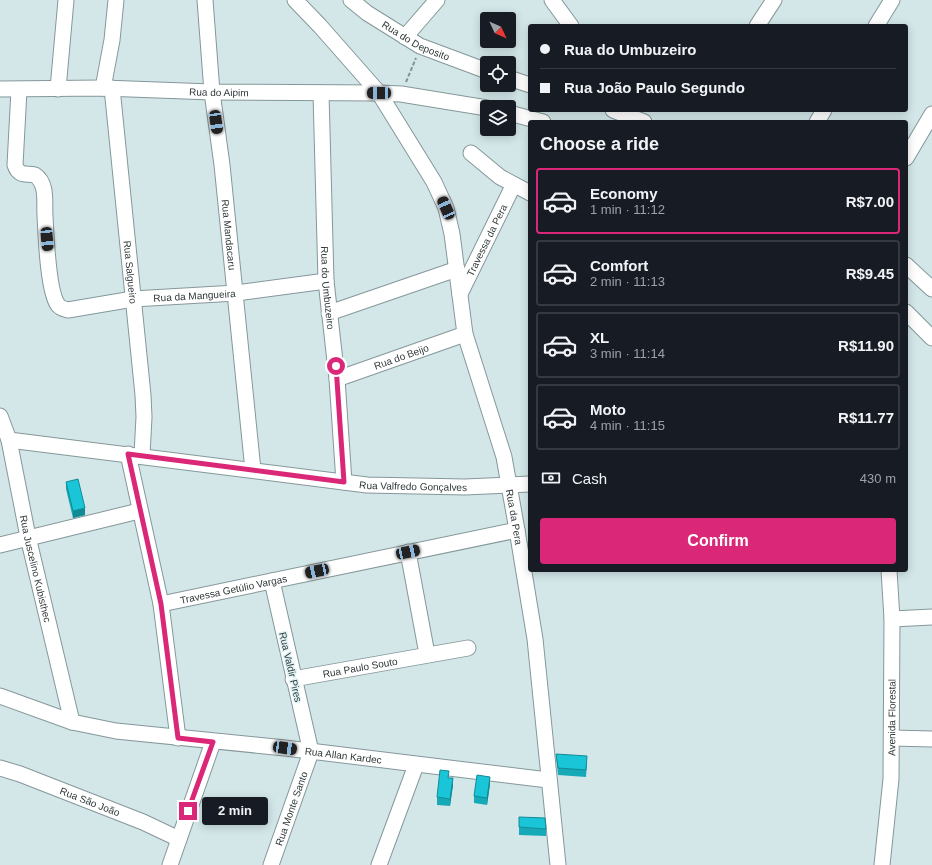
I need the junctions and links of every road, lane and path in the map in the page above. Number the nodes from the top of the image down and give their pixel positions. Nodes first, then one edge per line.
1 (66, 0) edge
2 (116, 0) edge
3 (205, 0) edge
4 (295, 0) edge
5 (351, 0) edge
6 (437, 0) edge
7 (552, 0) edge
8 (774, 0) edge
9 (892, 0) edge
10 (570, 24) edge
11 (759, 24) edge
12 (877, 24) edge
13 (405, 37) junction
14 (420, 46) junction
15 (480, 68) edge
16 (516, 80) edge
17 (528, 84) edge
18 (107, 88) junction
19 (0, 89) edge
20 (58, 89) junction
21 (19, 90) junction
22 (212, 92) junction
23 (321, 93) junction
24 (379, 93) junction
25 (402, 94) junction
26 (480, 107) edge
27 (620, 112) edge
28 (932, 114) edge
29 (516, 115) edge
30 (535, 120) edge
31 (639, 120) edge
32 (471, 152) dead end
33 (908, 155) edge
34 (513, 186) junction
35 (528, 192) edge
36 (908, 267) edge
37 (457, 269) junction
38 (326, 281) junction
39 (932, 289) edge
40 (236, 293) junction
41 (460, 294) junction
42 (134, 299) junction
43 (329, 313) junction
44 (908, 314) edge
45 (465, 334) junction
46 (932, 338) edge
47 (337, 380) junction
48 (0, 416) edge
49 (9, 440) junction
50 (135, 455) junction
51 (253, 470) junction
52 (344, 482) junction
53 (528, 484) edge
54 (509, 486) junction
55 (139, 511) junction
56 (517, 530) junction
57 (28, 537) junction
58 (0, 545) edge
59 (408, 552) junction
60 (526, 562) edge
61 (889, 572) edge
62 (272, 581) junction
63 (161, 604) junction
64 (932, 617) edge
65 (892, 619) junction
66 (468, 648) dead end
67 (427, 654) junction
68 (294, 680) junction
69 (0, 696) edge
70 (72, 722) junction
71 (178, 738) junction
72 (892, 738) junction
73 (932, 739) edge
74 (213, 742) junction
75 (311, 752) junction
76 (416, 765) junction
77 (0, 768) edge
78 (548, 780) junction
79 (178, 838) junction
80 (170, 865) edge
81 (272, 865) edge
82 (379, 865) edge
83 (558, 865) edge
84 (882, 865) edge

1 - 20 street
2 - 18 street, Rua Salgueiro
3 - 22 street, Rua Mandacaru
4 - 24 street, Rua da Pera
5 - 13 street, Rua do Deposito
6 - 13 street
7 - 10 street
8 - 11 street
9 - 12 street
13 - 14 street, Rua do Deposito
14 - 15 street, Rua do Deposito
14 - 25 path
16 - 17 street
18 - 20 street, Rua do Aipim
18 - 22 street, Rua do Aipim
18 - 42 street, Rua Salgueiro
19 - 21 street, Rua do Aipim
20 - 21 street, Rua do Aipim
21 - 42 street, Rua da Mangueira
22 - 23 street, Rua do Aipim
22 - 40 street, Rua Mandacaru
23 - 24 street, Rua do Aipim
23 - 38 street, Rua do Umbuzeiro
24 - 25 street, Rua do Aipim
24 - 37 street, Rua da Pera
25 - 26 street, Rua do Aipim
27 - 31 street
28 - 33 street
29 - 30 street
32 - 34 street
34 - 35 street
34 - 41 street, Travessa da Pera
36 - 39 street
37 - 41 street, Rua da Pera
37 - 43 street
38 - 40 street, Rua da Mangueira
38 - 43 street, Rua do Umbuzeiro
40 - 42 street, Rua da Mangueira
40 - 51 street, Rua Mandacaru
41 - 45 street, Rua da Pera
42 - 50 street, Rua Salgueiro
43 - 47 street, Rua do Umbuzeiro
44 - 46 street
45 - 47 street, Rua do Beijo
45 - 54 street, Rua da Pera
47 - 52 street, Rua do Umbuzeiro
48 - 49 street, Rua Juscelino Kubisthec
49 - 50 street, Rua Valfredo Gonçalves
49 - 57 street, Rua Juscelino Kubisthec
50 - 51 street, Rua Valfredo Gonçalves
50 - 55 street, Rua Salgueiro
51 - 52 street, Rua Valfredo Gonçalves
52 - 54 street, Rua Valfredo Gonçalves
53 - 54 street, Rua Valfredo Gonçalves
54 - 56 street, Rua da Pera
55 - 57 street
55 - 63 street, Rua Salgueiro
56 - 59 street, Travessa Getúlio Vargas
56 - 60 street, Rua da Pera
57 - 58 street
57 - 70 street, Rua Juscelino Kubisthec
59 - 62 street, Travessa Getúlio Vargas
59 - 67 street
60 - 78 street, Rua da Pera
61 - 65 street, Avenida Florestal
62 - 63 street, Travessa Getúlio Vargas
62 - 68 street, Rua Valdir Pires
63 - 71 street, Rua Salgueiro
64 - 65 street
65 - 72 street, Avenida Florestal
66 - 67 street, Rua Paulo Souto
67 - 68 street, Rua Paulo Souto
68 - 75 street, Rua Valdir Pires
69 - 70 street, Rua Allan Kardec
70 - 71 street, Rua Allan Kardec
71 - 74 street, Rua Allan Kardec
72 - 73 street
72 - 84 street, Avenida Florestal
74 - 75 street, Rua Allan Kardec
74 - 79 street
75 - 76 street, Rua Allan Kardec
75 - 81 street, Rua Monte Santo
76 - 78 street, Rua Allan Kardec
76 - 82 street
77 - 79 street, Rua São João
78 - 83 street, Rua da Pera
79 - 80 street

